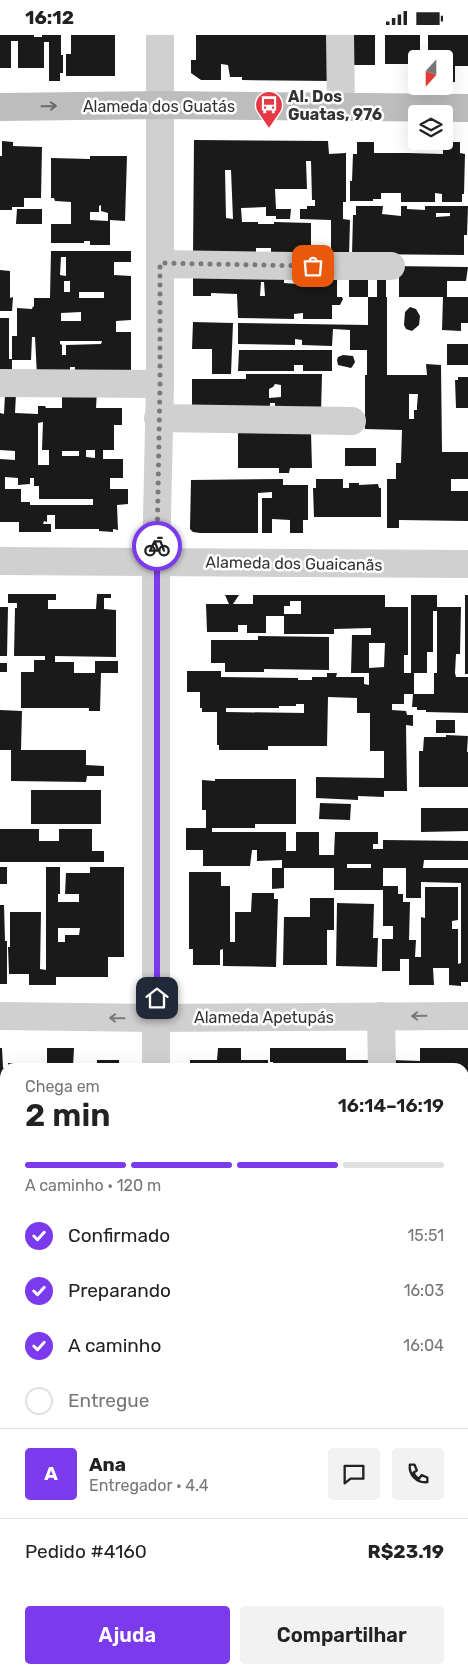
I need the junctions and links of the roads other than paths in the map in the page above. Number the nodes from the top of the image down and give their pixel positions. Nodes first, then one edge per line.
1 (160, 35) edge
2 (340, 35) edge
3 (160, 105) junction
4 (0, 107) edge
5 (340, 107) junction
6 (468, 108) edge
7 (160, 263) junction
8 (390, 266) dead end
9 (0, 383) edge
10 (160, 384) junction
11 (158, 418) junction
12 (352, 421) dead end
13 (0, 561) edge
14 (156, 561) junction
15 (468, 564) edge
16 (468, 1015) edge
17 (381, 1016) junction
18 (0, 1017) edge
19 (157, 1018) junction
20 (156, 1063) edge
21 (382, 1063) edge

1 - 3 street
2 - 5 street
4 -> 3 street, Alameda dos Guatás
3 - 5 street, Alameda dos Guatás
3 - 7 street
5 - 6 street, Alameda dos Guatás
7 - 8 street
7 - 10 street
9 - 10 street
10 - 11 street
11 - 12 street
11 - 14 street
13 - 14 street, Alameda dos Guaicanãs
14 - 15 street, Alameda dos Guaicanãs
14 - 19 street
16 -> 17 street, Alameda Apetupás
17 - 19 street, Alameda Apetupás
17 - 21 street
19 -> 18 street, Alameda Apetupás
19 - 20 street

